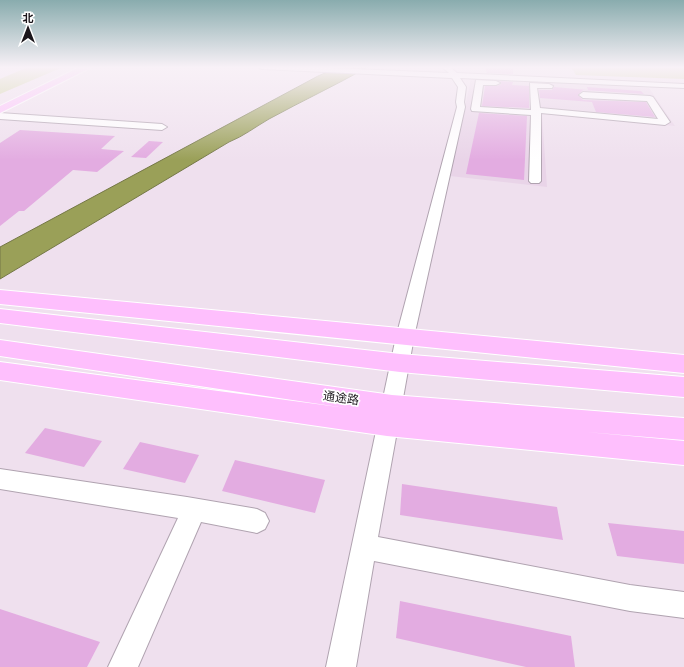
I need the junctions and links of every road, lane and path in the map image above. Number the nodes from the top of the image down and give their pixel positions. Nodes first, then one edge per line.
1 (24, 98) edge
2 (461, 98) edge
3 (472, 98) edge
4 (536, 98) edge
5 (584, 98) edge
6 (625, 98) edge
7 (586, 104) dead end
8 (537, 106) junction
9 (468, 108) junction
10 (0, 110) edge
11 (0, 116) edge
12 (162, 127) dead end
13 (535, 181) dead end
14 (0, 297) edge
15 (0, 316) edge
16 (405, 337) junction
17 (0, 348) edge
18 (400, 363) junction
19 (684, 364) edge
20 (0, 371) edge
21 (684, 387) edge
22 (389, 415) junction
23 (684, 429) edge
24 (684, 453) edge
25 (0, 479) edge
26 (194, 510) junction
27 (257, 521) dead end
28 (364, 547) junction
29 (684, 605) edge
30 (123, 667) edge
31 (341, 667) edge

1 - 10 main road
2 - 9 street
3 - 9 street
4 - 8 street
5 - 7 street
6 - 8 street
8 - 9 street
8 - 13 street
9 - 16 street
11 - 12 street
14 - 16 main road
15 - 18 main road
16 - 18 street
16 - 19 main road
17 - 22 main road, 通途路
18 - 21 main road
18 - 22 street
20 - 22 main road
22 - 23 main road, 通途路
22 - 24 main road
22 - 28 street
25 - 26 street
26 - 27 street
26 - 30 street
28 - 29 street
28 - 31 street

